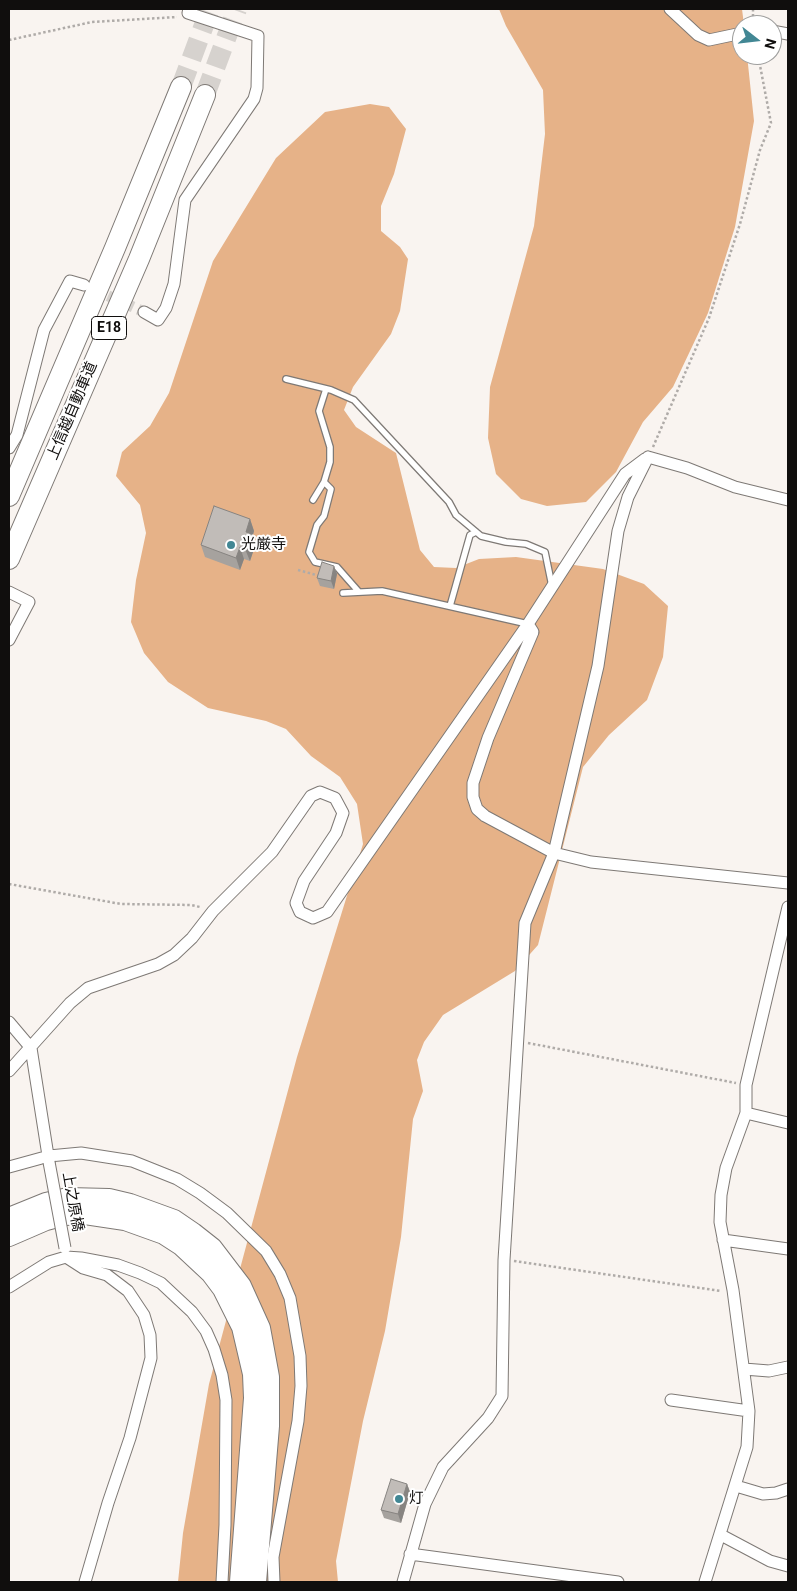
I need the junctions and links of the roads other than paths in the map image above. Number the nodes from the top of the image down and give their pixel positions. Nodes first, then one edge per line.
1 (670, 9) edge
2 (188, 11) edge
3 (732, 35) edge
4 (181, 87) tunnel mouth
5 (205, 95) tunnel mouth
6 (84, 285) tunnel mouth
7 (144, 312) tunnel mouth
8 (286, 379) dead end
9 (326, 389) junction
10 (9, 448) edge
11 (648, 457) junction
12 (324, 482) junction
13 (9, 496) edge
14 (313, 500) dead end
15 (788, 500) edge
16 (476, 532) junction
17 (9, 559) edge
18 (552, 588) junction
19 (9, 592) edge
20 (359, 592) junction
21 (342, 593) dead end
22 (450, 606) junction
23 (528, 624) junction
24 (9, 640) edge
25 (554, 853) junction
26 (788, 883) edge
27 (788, 907) edge
28 (787, 922) edge
29 (9, 1022) edge
30 (31, 1048) junction
31 (9, 1071) edge
32 (746, 1113) junction
33 (788, 1123) edge
34 (49, 1159) junction
35 (9, 1167) edge
36 (9, 1218) edge
37 (9, 1236) edge
38 (723, 1240) junction
39 (788, 1249) edge
40 (66, 1252) junction
41 (9, 1288) edge
42 (788, 1367) edge
43 (744, 1369) junction
44 (671, 1400) dead end
45 (749, 1410) junction
46 (736, 1486) junction
47 (788, 1489) edge
48 (720, 1535) junction
49 (410, 1554) junction
50 (788, 1566) edge
51 (85, 1582) edge
52 (222, 1582) edge
53 (240, 1582) edge
54 (256, 1582) edge
55 (274, 1582) edge
56 (403, 1582) edge
57 (618, 1582) edge
58 (705, 1582) edge

1 - 3 street
2 - 7 street
4 - 13 highway, 上信越自動車道 / E18
5 - 17 highway, 上信越自動車道 / E18
6 - 10 street
8 - 9 lane
9 - 12 lane
9 - 16 lane
11 - 15 street
11 - 18 street
11 - 25 street
12 - 14 lane
12 - 20 lane
16 - 18 lane
16 - 22 lane
18 - 23 street
19 - 24 street
20 - 21 lane
20 - 22 lane
22 - 23 lane
23 - 25 street
23 - 30 street
25 - 26 street
25 - 49 street
27 - 28 street
28 - 32 street
29 - 30 street
30 - 31 street
30 - 34 street, 上之原橋
32 - 33 street
32 - 38 street
34 - 35 street
34 - 40 street, 上之原橋, bridge
34 - 55 street
36 - 54 highway
37 - 53 highway
38 - 39 street
38 - 43 street
40 - 41 street
40 - 51 street
40 - 52 street
42 - 43 street
43 - 45 street
44 - 45 street
45 - 46 street
46 - 47 street
46 - 48 street
48 - 50 street
48 - 58 street
49 - 56 street
49 - 57 street

